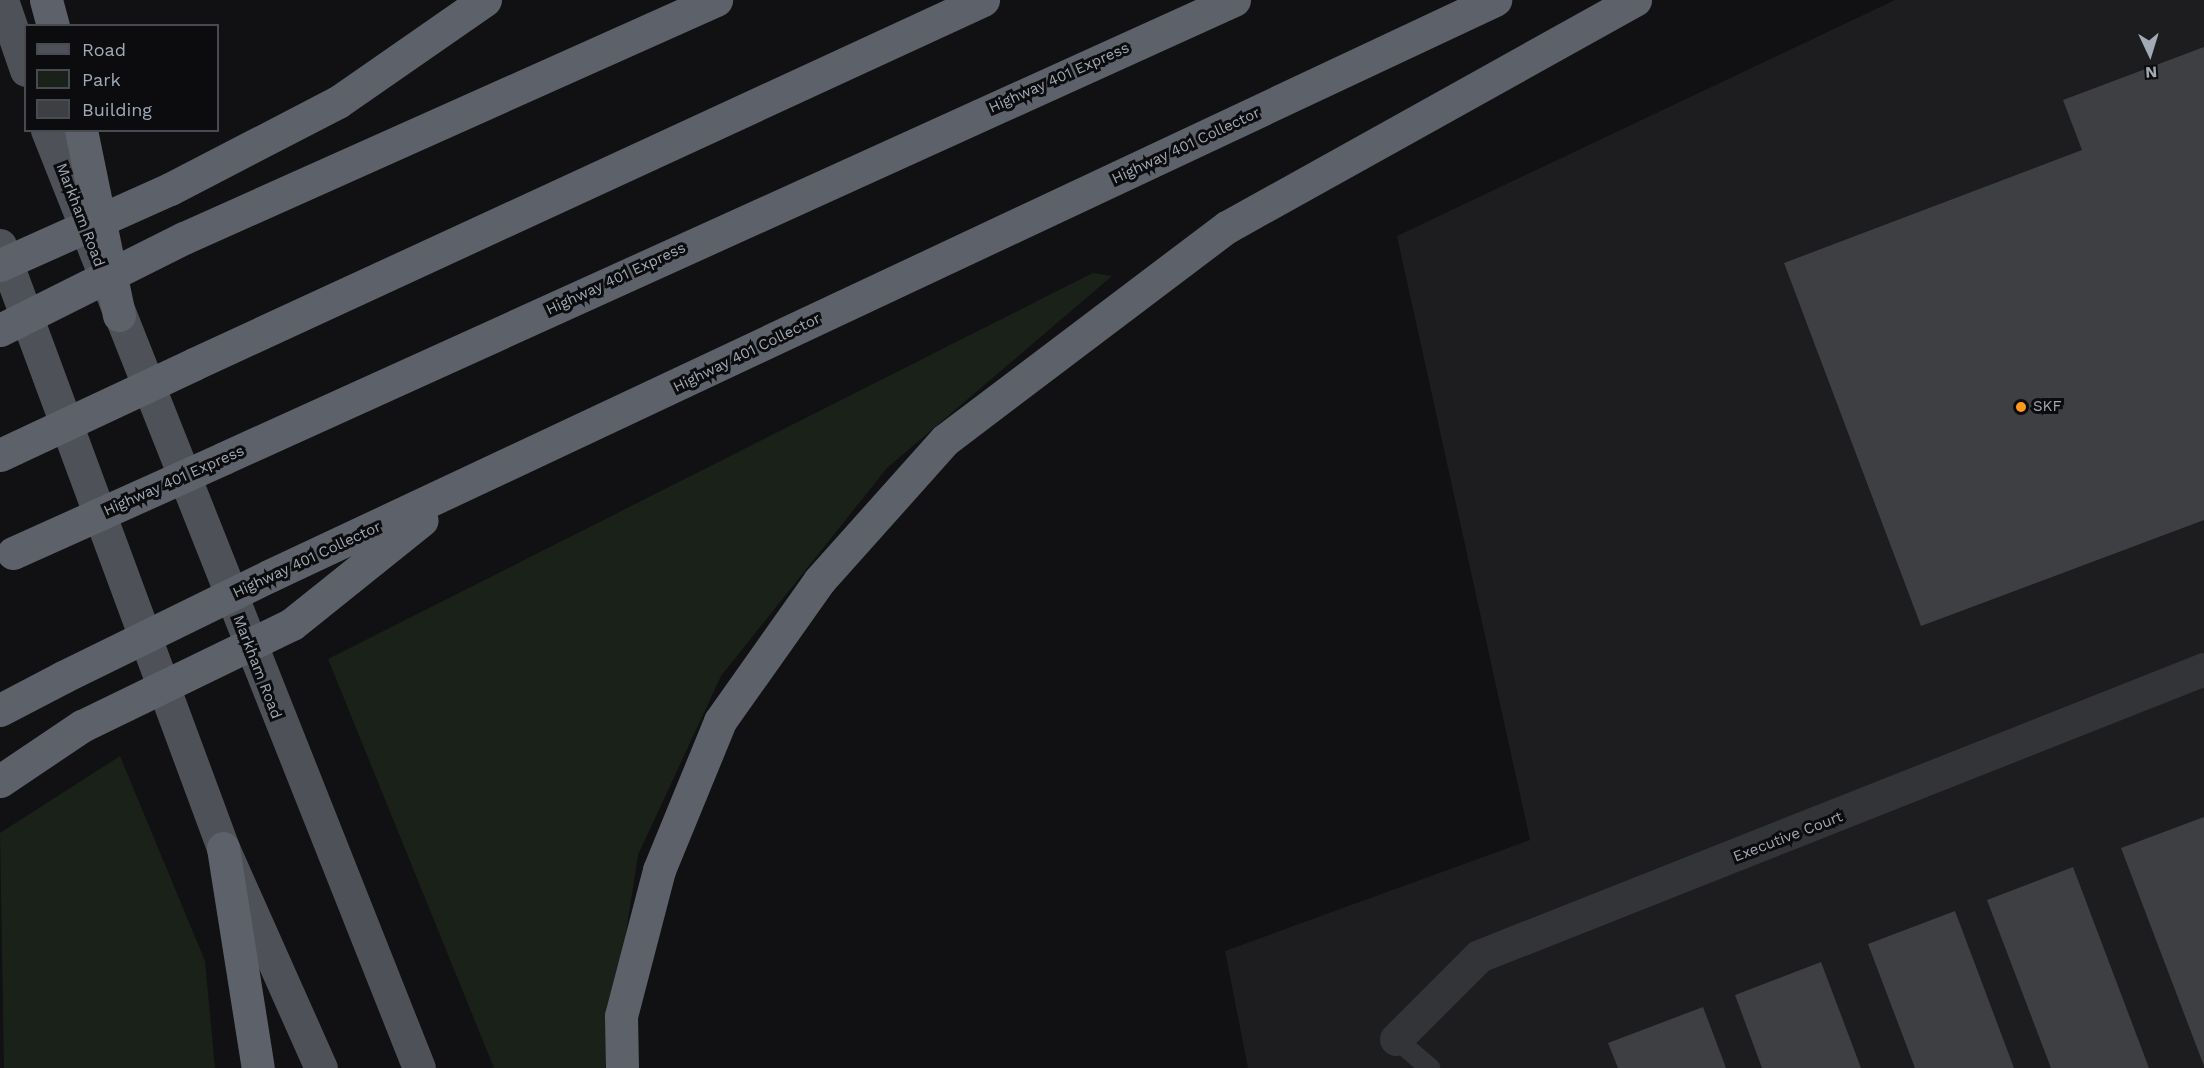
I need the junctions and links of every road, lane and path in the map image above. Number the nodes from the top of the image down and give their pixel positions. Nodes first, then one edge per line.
1 (2, 0) edge
2 (46, 0) edge
3 (485, 0) edge
4 (717, 0) edge
5 (984, 0) edge
6 (1234, 0) edge
7 (1495, 0) edge
8 (1635, 0) edge
9 (52, 24) edge
10 (24, 64) edge
11 (48, 132) edge
12 (81, 132) edge
13 (0, 245) edge
14 (0, 265) edge
15 (119, 315) junction
16 (0, 330) edge
17 (0, 455) edge
18 (460, 490) junction
19 (7, 557) edge
20 (2204, 669) edge
21 (0, 710) edge
22 (0, 781) edge
23 (223, 848) junction
24 (1396, 1039) joint
25 (258, 1068) edge
26 (321, 1068) edge
27 (419, 1068) edge
28 (622, 1068) edge
29 (1431, 1068) edge

1 - 10 main road
2 - 9 highway
3 - 14 highway, bridge
4 - 16 highway, bridge
5 - 17 highway, bridge
6 - 19 highway, Highway 401 Express, bridge
7 - 18 highway, Highway 401 Collector
8 - 28 highway
11 - 15 main road, Markham Road
12 - 15 highway
13 - 23 main road
15 - 27 main road, Markham Road
18 - 21 highway, Highway 401 Collector, bridge
18 - 22 highway, bridge
20 - 24 street, Executive Court
23 - 25 highway
23 - 26 main road
24 - 29 lane

